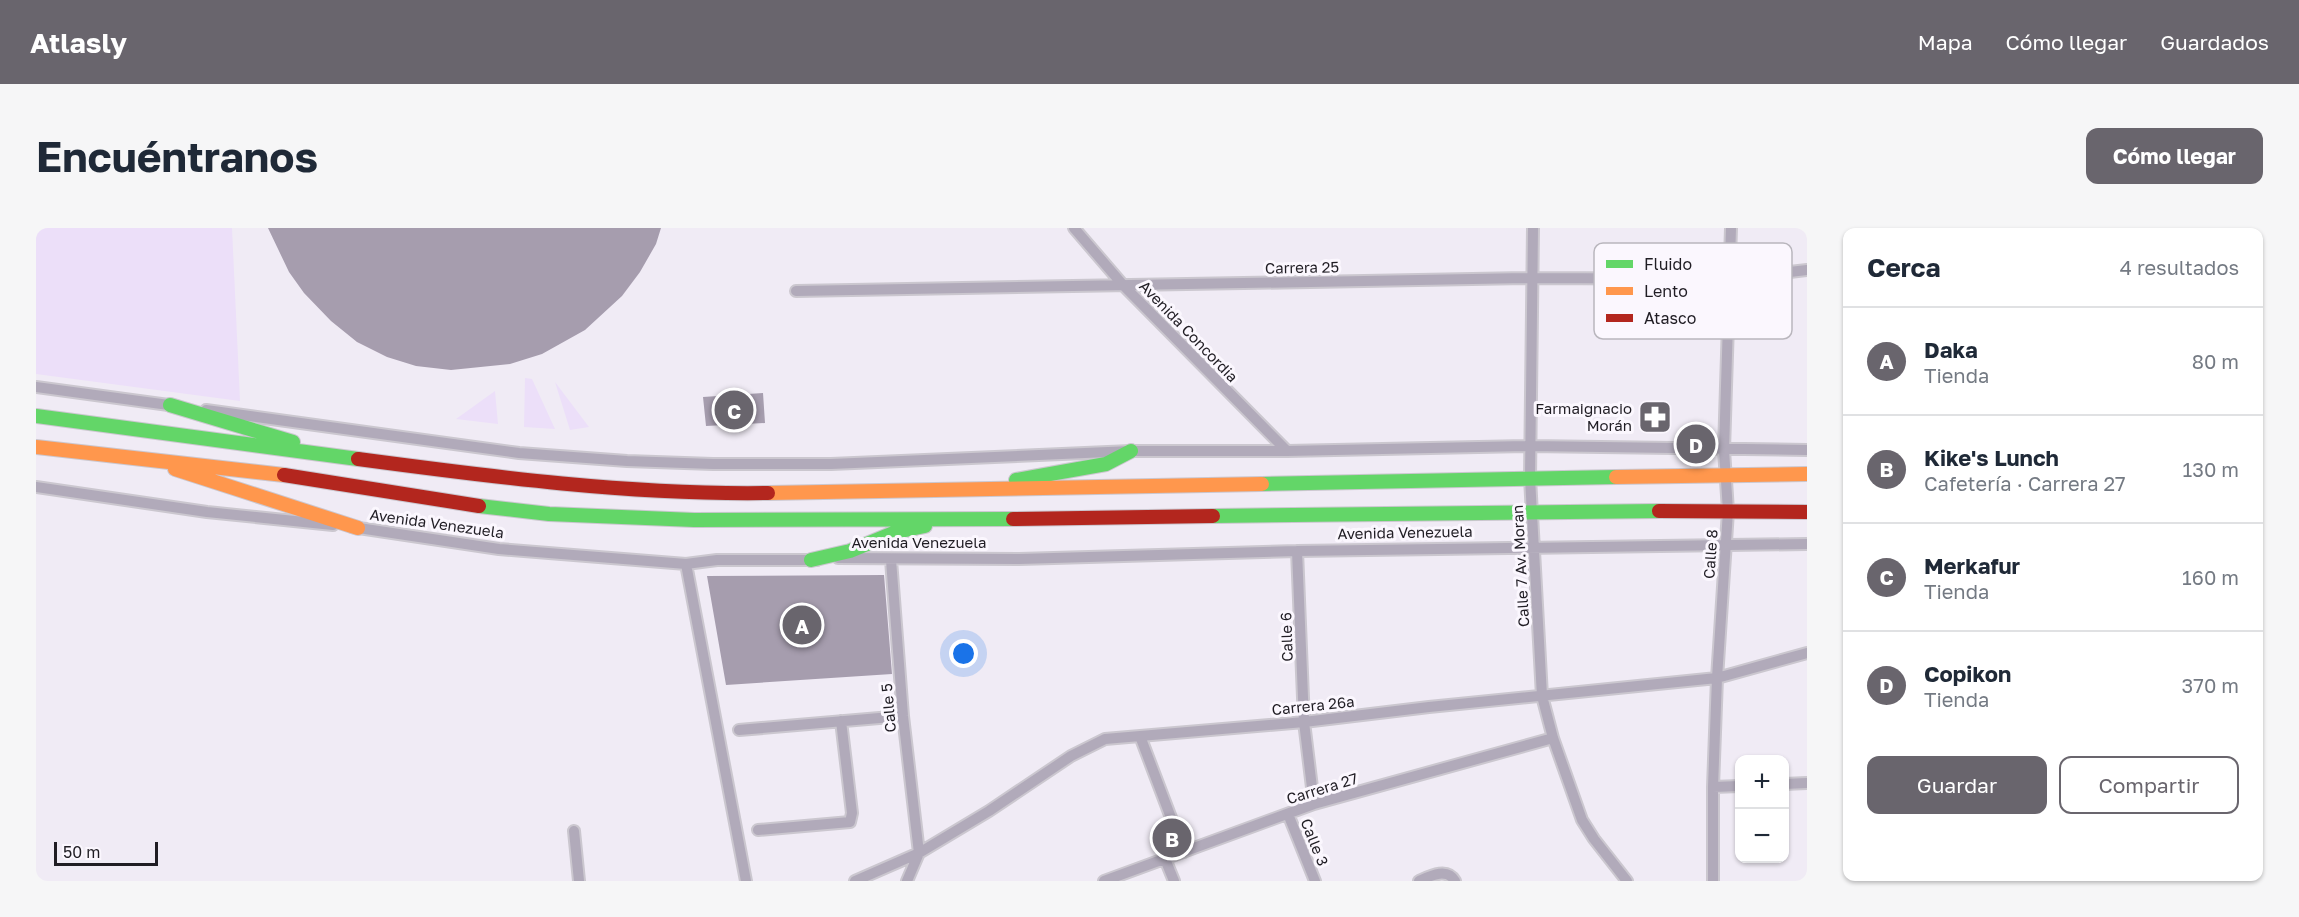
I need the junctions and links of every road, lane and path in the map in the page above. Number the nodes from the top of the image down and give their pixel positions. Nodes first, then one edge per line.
1 (1074, 228) edge
2 (1533, 228) edge
3 (1731, 228) edge
4 (1730, 243) edge
5 (1807, 270) edge
6 (1792, 272) edge
7 (1533, 278) junction
8 (1594, 278) edge
9 (1124, 285) junction
10 (796, 291) dead end
11 (1727, 339) edge
12 (36, 387) edge
13 (170, 405) junction
14 (36, 416) edge
15 (1530, 446) junction
16 (36, 447) edge
17 (1724, 450) junction
18 (1807, 450) edge
19 (1131, 451) junction
20 (1287, 451) junction
21 (333, 454) junction
22 (141, 457) junction
23 (1807, 474) edge
24 (1726, 476) junction
25 (1530, 478) junction
26 (36, 487) edge
27 (981, 489) junction
28 (1533, 510) junction
29 (1728, 511) junction
30 (1807, 512) edge
31 (957, 519) junction
32 (358, 528) junction
33 (1807, 544) edge
34 (1724, 545) junction
35 (1534, 546) junction
36 (1297, 551) junction
37 (811, 560) junction
38 (891, 560) junction
39 (686, 564) junction
40 (1807, 653) edge
41 (1717, 678) junction
42 (1542, 696) junction
43 (903, 716) junction
44 (841, 721) junction
45 (1304, 722) junction
46 (739, 730) dead end
47 (1140, 736) junction
48 (1552, 738) junction
49 (1807, 783) edge
50 (1789, 784) edge
51 (1735, 786) edge
52 (1713, 787) junction
53 (1314, 804) junction
54 (1288, 814) junction
55 (758, 830) dead end
56 (574, 831) dead end
57 (1184, 852) junction
58 (919, 853) junction
59 (1165, 859) junction
60 (579, 881) edge
61 (746, 881) edge
62 (855, 881) edge
63 (907, 881) edge
64 (1104, 881) edge
65 (1174, 881) edge
66 (1315, 881) edge
67 (1419, 881) edge
68 (1455, 881) edge
69 (1627, 881) edge
70 (1713, 881) edge

1 - 9 street, Avenida Concordia
2 - 7 street, Calle 7 Av. Moran
3 - 4 street, Calle 8
5 - 6 street, Carrera 25
7 - 8 street, Carrera 25
7 - 9 street, Carrera 25
7 - 15 street, Calle 7 Av. Moran
9 - 10 street, Carrera 25
9 - 20 street, Avenida Concordia
11 - 17 street, Calle 8
12 - 13 street
13 - 19 street
13 - 21 street
14 - 21 street
15 - 17 street
15 - 20 street
15 - 25 street, Calle 7 Av. Moran
16 - 22 street, Avenida Venezuela
17 - 18 street
17 - 24 street, Calle 8
19 - 20 street
19 - 27 street
21 - 27 street
22 - 31 street, Avenida Venezuela
22 - 32 street
23 - 24 street
24 - 25 street
24 - 29 street, Calle 8
25 - 27 street
25 - 28 street, Calle 7 Av. Moran
26 - 32 street, Avenida Venezuela
28 - 29 street, Avenida Venezuela
28 - 31 street, Avenida Venezuela
28 - 35 street, Calle 7 Av. Moran
29 - 30 street, Avenida Venezuela
29 - 34 street, Calle 8
31 - 37 street
32 - 39 street, Avenida Venezuela
33 - 34 street, Avenida Venezuela
34 - 35 street, Avenida Venezuela
34 - 41 street, Calle 8
35 - 36 street, Avenida Venezuela
35 - 42 street, Calle 7 Av. Moran
36 - 38 street, Avenida Venezuela
36 - 45 street, Calle 6
37 - 38 street, Avenida Venezuela
37 - 39 street, Avenida Venezuela
38 - 43 street, Calle 5
39 - 61 street
40 - 41 street, Carrera 26a
41 - 42 street, Carrera 26a
41 - 52 street, Calle 8
42 - 45 street, Carrera 26a
42 - 48 street, Calle 7 Av. Moran
43 - 44 street
43 - 58 street, Calle 5
44 - 46 street
44 - 55 street
45 - 47 street, Carrera 26a
45 - 53 street, Calle 6
47 - 57 street
47 - 58 street, Carrera 26a
48 - 53 street, Carrera 27
48 - 69 street, Calle 7 Av. Moran
49 - 50 street
51 - 52 street
52 - 70 street, Calle 8
53 - 54 street, Carrera 27
54 - 57 street, Carrera 27
54 - 66 street, Calle 3
56 - 60 street
57 - 59 street, Carrera 27
58 - 62 street, Carrera 26a
58 - 63 street
59 - 64 street, Carrera 27
59 - 65 street
67 - 68 street

